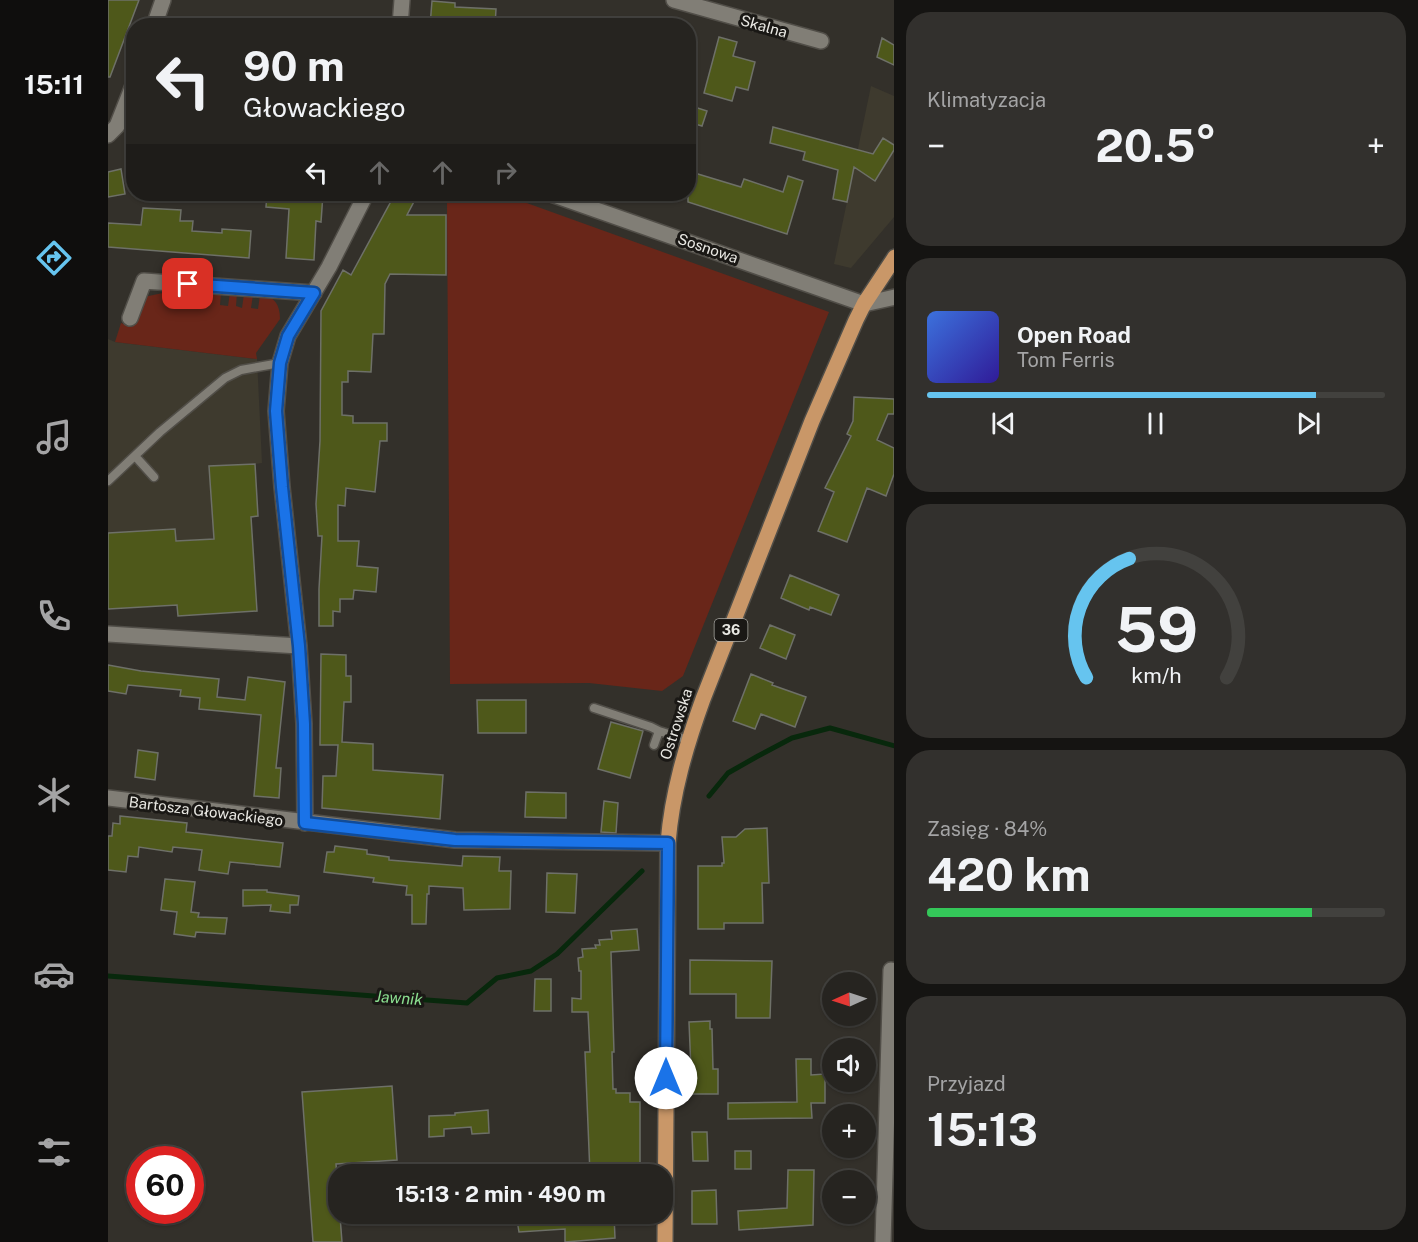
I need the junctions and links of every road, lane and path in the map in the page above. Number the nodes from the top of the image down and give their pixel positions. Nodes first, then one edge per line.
1 (163, 0) edge
2 (402, 0) edge
3 (674, 0) edge
4 (157, 18) edge
5 (401, 18) edge
6 (820, 41) dead end
7 (126, 103) edge
8 (108, 135) edge
9 (362, 201) edge
10 (571, 201) edge
11 (894, 257) edge
12 (314, 293) junction
13 (894, 297) edge
14 (864, 304) junction
15 (130, 318) dead end
16 (280, 363) junction
17 (135, 456) junction
18 (154, 477) dead end
19 (108, 481) edge
20 (108, 634) edge
21 (299, 646) junction
22 (594, 708) dead end
23 (659, 731) junction
24 (688, 740) junction
25 (654, 745) dead end
26 (108, 798) edge
27 (305, 823) junction
28 (668, 843) junction
29 (891, 969) dead end
30 (665, 1242) edge
31 (883, 1242) edge

1 - 4 street
2 - 5 street
3 - 6 street, Skalna
7 - 8 street
9 - 12 street
10 - 14 street, Sosnowa
11 - 14 main road, Ostrowska / 36
12 - 15 street
12 - 16 street
13 - 14 street
14 - 24 main road, Ostrowska / 36
16 - 17 lane
16 - 21 street
17 - 18 lane
17 - 19 lane
20 - 21 street
21 - 27 street
22 - 23 lane
23 - 24 lane
23 - 25 lane
24 - 28 main road, Ostrowska / 36
26 - 27 street, Bartosza Głowackiego
27 - 28 street, Bartosza Głowackiego
28 - 30 main road, Ostrowska / 36
29 - 31 street

